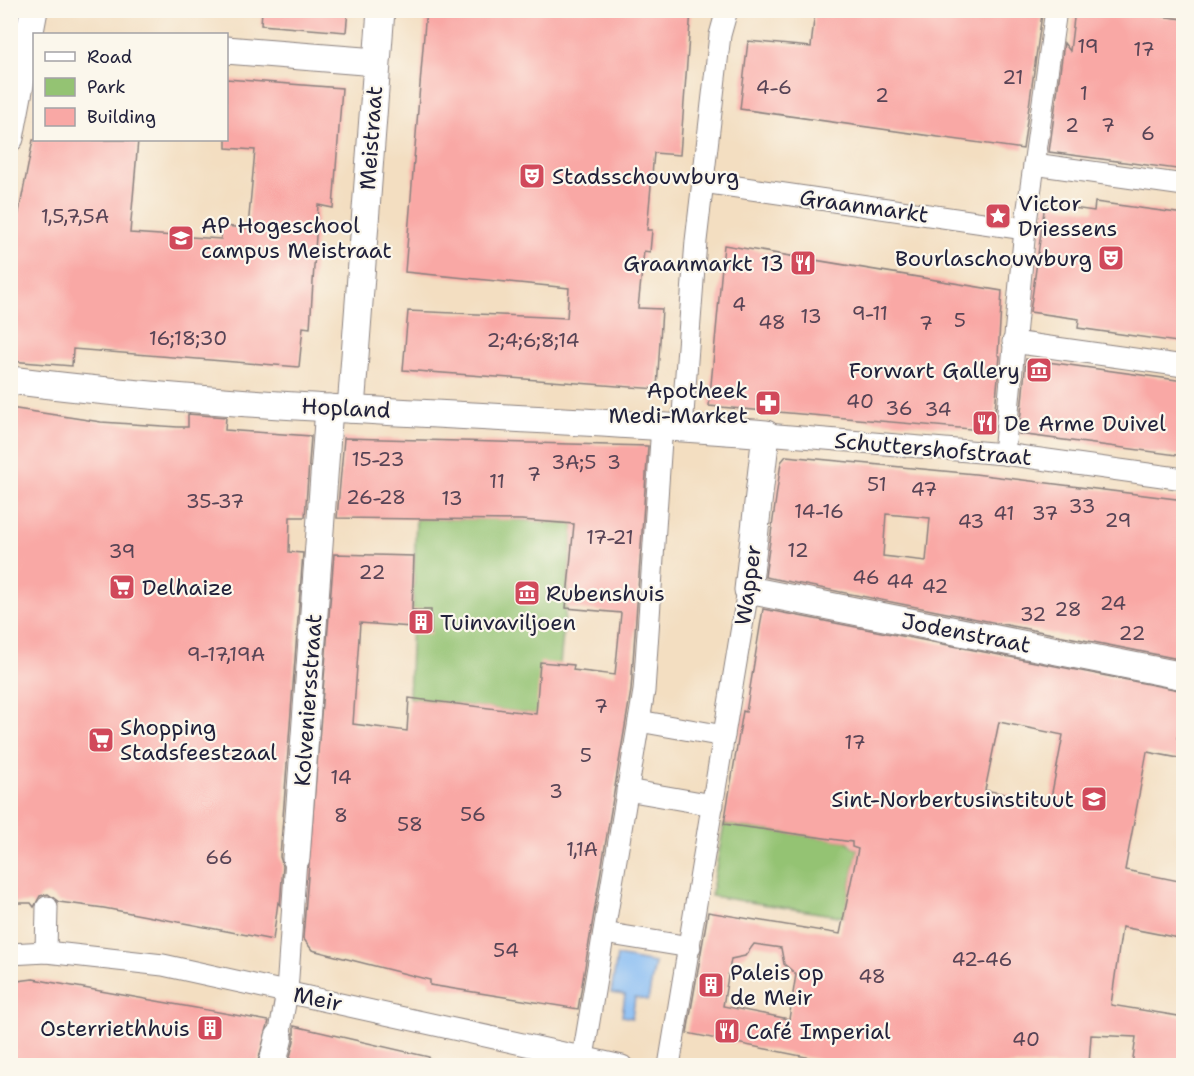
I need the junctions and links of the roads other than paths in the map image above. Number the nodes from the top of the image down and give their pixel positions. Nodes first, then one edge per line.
1 (381, 10) edge
2 (727, 10) edge
3 (1056, 10) edge
4 (33, 39) edge
5 (228, 50) edge
6 (376, 62) junction
7 (10, 138) edge
8 (1034, 164) junction
9 (703, 182) junction
10 (1184, 185) edge
11 (1025, 229) junction
12 (1013, 342) junction
13 (1184, 366) edge
14 (10, 380) edge
15 (340, 408) junction
16 (672, 426) junction
17 (766, 434) junction
18 (1004, 454) junction
19 (1184, 479) edge
20 (748, 590) junction
21 (1184, 676) edge
22 (639, 722) junction
23 (724, 736) junction
24 (627, 790) junction
25 (713, 805) junction
26 (296, 858) joint
27 (47, 907) dead end
28 (604, 933) junction
29 (690, 947) junction
30 (46, 952) junction
31 (10, 954) edge
32 (286, 992) junction
33 (279, 1037) joint
34 (583, 1058) junction
35 (272, 1065) edge
36 (622, 1065) edge
37 (669, 1065) edge

1 - 6 street, Meistraat
2 - 9 street
3 - 8 street
4 - 7 street
5 - 6 street
6 - 15 street, Meistraat
8 - 10 street
8 - 11 street
9 - 11 street, Graanmarkt
9 - 16 street
11 - 12 street
12 - 13 street
12 - 18 street
14 - 15 street, Hopland
15 - 16 street, Hopland
15 - 26 street, Kolveniersstraat
16 - 17 street, Schuttershofstraat
16 - 22 street
17 - 18 street, Schuttershofstraat
17 - 20 street, Wapper
18 - 19 street, Schuttershofstraat
20 - 21 street, Jodenstraat
20 - 23 street, Wapper
22 - 23 street
22 - 24 street
23 - 25 street, Wapper
24 - 25 street
24 - 28 street
25 - 29 street, Wapper
26 - 32 street, Kolveniersstraat
27 - 30 street
28 - 29 street
28 - 34 street
29 - 37 street, Wapper
30 - 31 street, Meir
30 - 32 street, Meir
32 - 33 street, Kolveniersstraat
32 - 34 street, Meir
33 - 35 street
34 - 36 street, Meir

